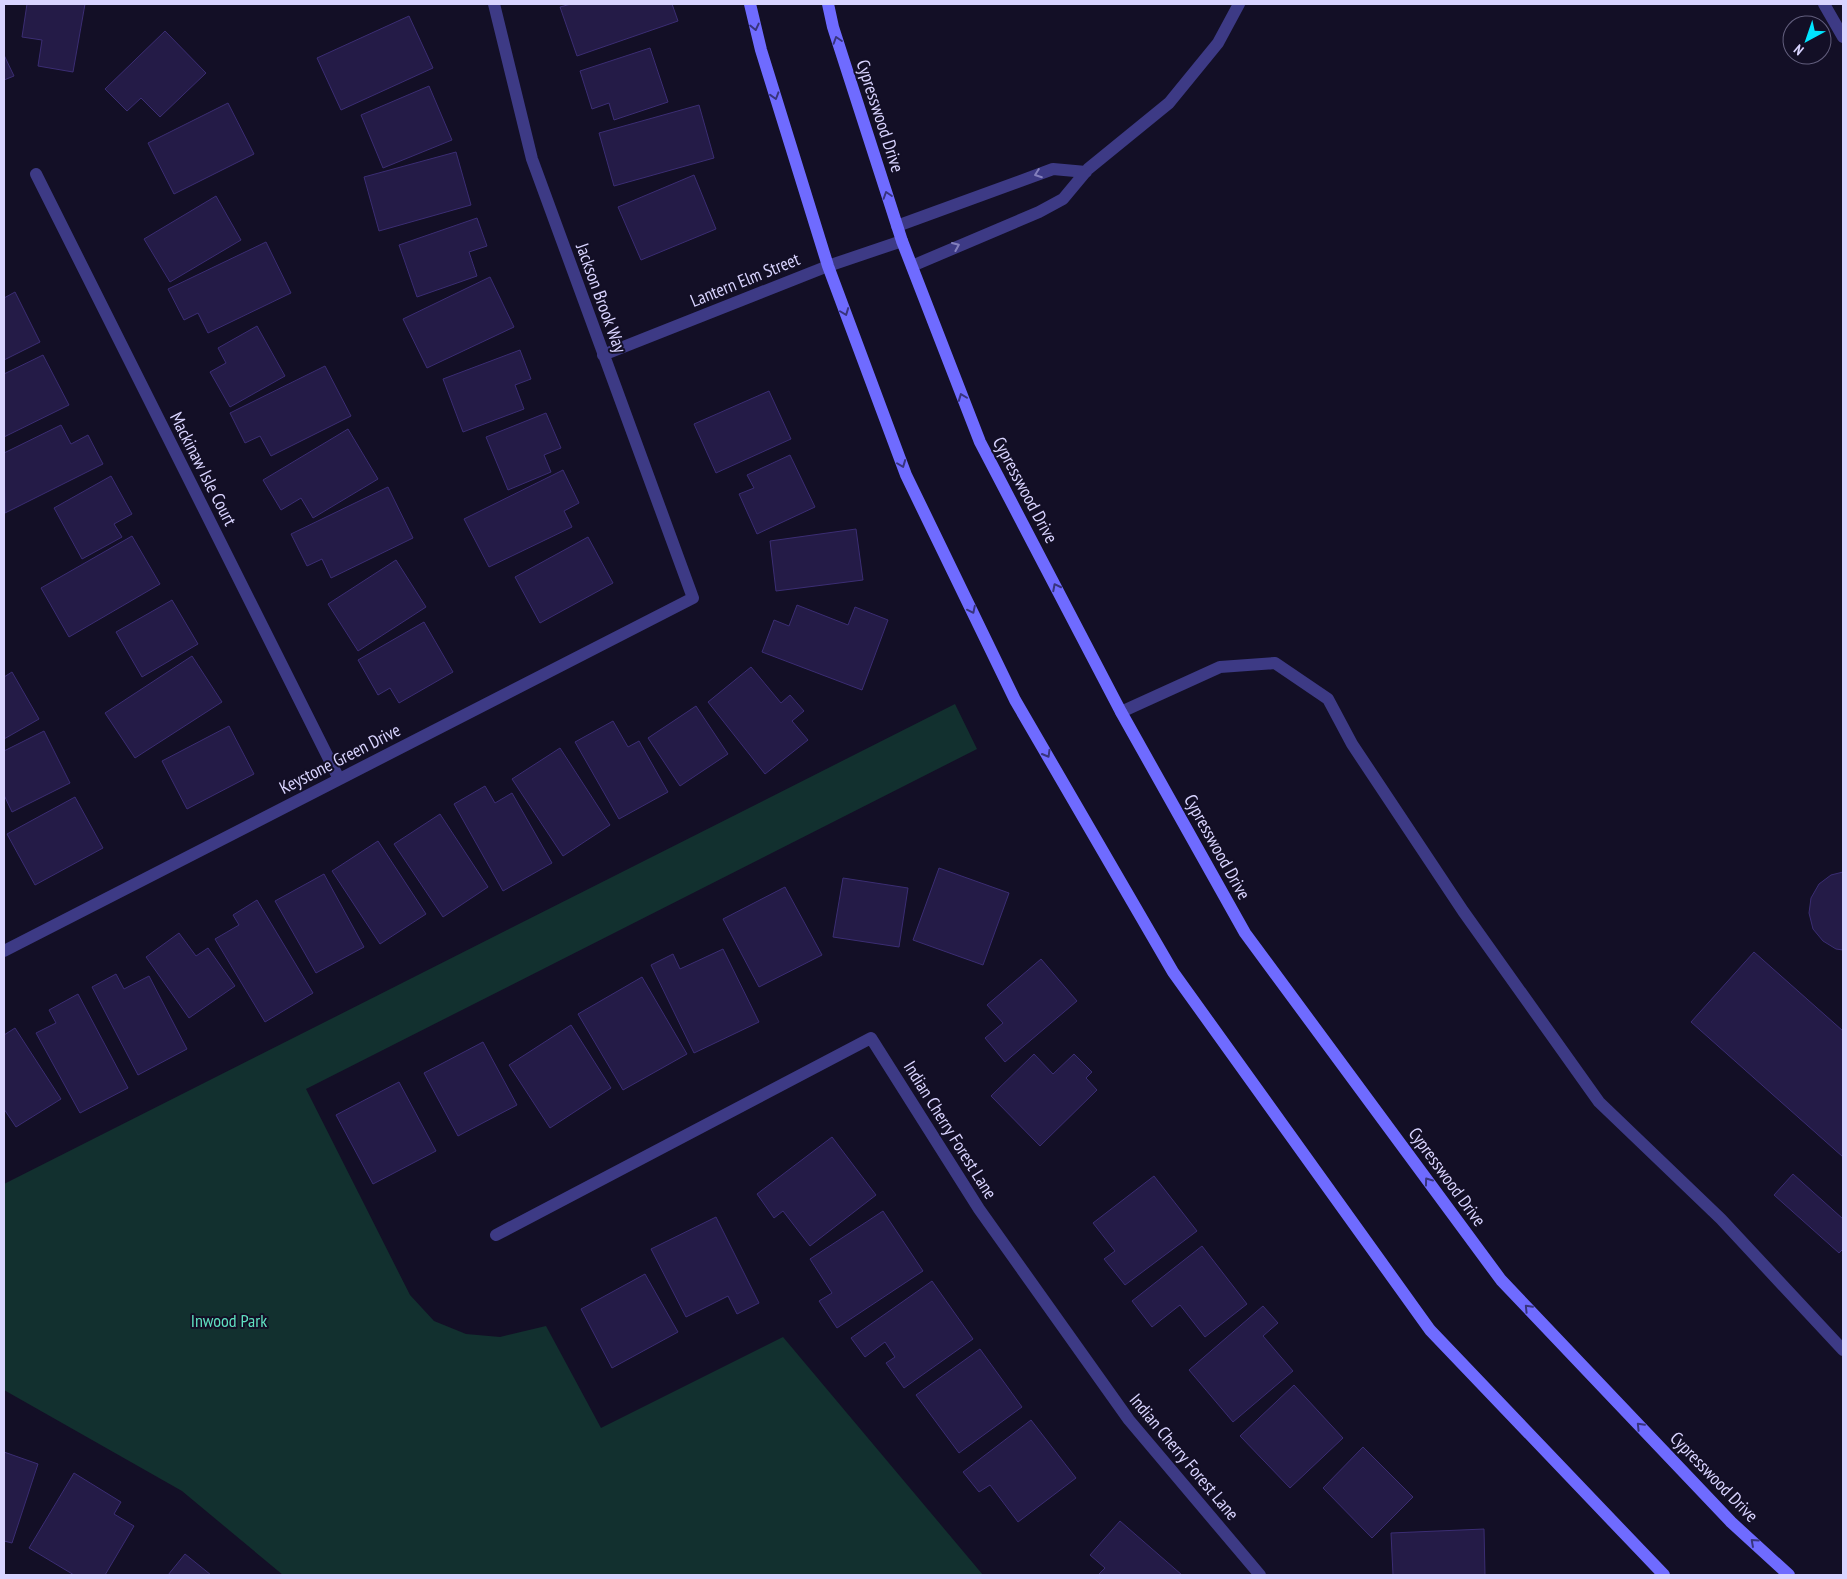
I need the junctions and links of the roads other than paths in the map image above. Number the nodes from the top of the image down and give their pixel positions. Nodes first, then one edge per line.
1 (494, 4) edge
2 (750, 4) edge
3 (828, 4) edge
4 (1239, 4) edge
5 (1824, 4) edge
6 (1843, 36) edge
7 (1086, 172) junction
8 (36, 174) dead end
9 (897, 226) junction
10 (902, 241) junction
11 (828, 266) junction
12 (912, 266) junction
13 (603, 355) junction
14 (693, 598) joint
15 (1121, 712) junction
16 (339, 779) junction
17 (4, 951) edge
18 (496, 1235) dead end
19 (1843, 1350) edge
20 (1260, 1575) edge
21 (1664, 1575) edge
22 (1790, 1575) edge

1 - 13 street, Jackson Brook Way
2 -> 11 main road
9 -> 3 main road, Cypresswood Drive
4 - 7 street
5 - 6 street
7 -> 9 street
12 -> 7 street
8 - 16 street, Mackinaw Isle Court
9 - 10 main road, Cypresswood Drive
10 - 11 street, Lantern Elm Street
10 - 12 main road, Cypresswood Drive
11 - 13 street, Lantern Elm Street
11 -> 21 main road
15 -> 12 main road, Cypresswood Drive
13 - 14 street, Jackson Brook Way
14 - 16 street, Keystone Green Drive
15 - 19 street
22 -> 15 main road, Cypresswood Drive
16 - 17 street, Keystone Green Drive
18 - 20 street, Indian Cherry Forest Lane

